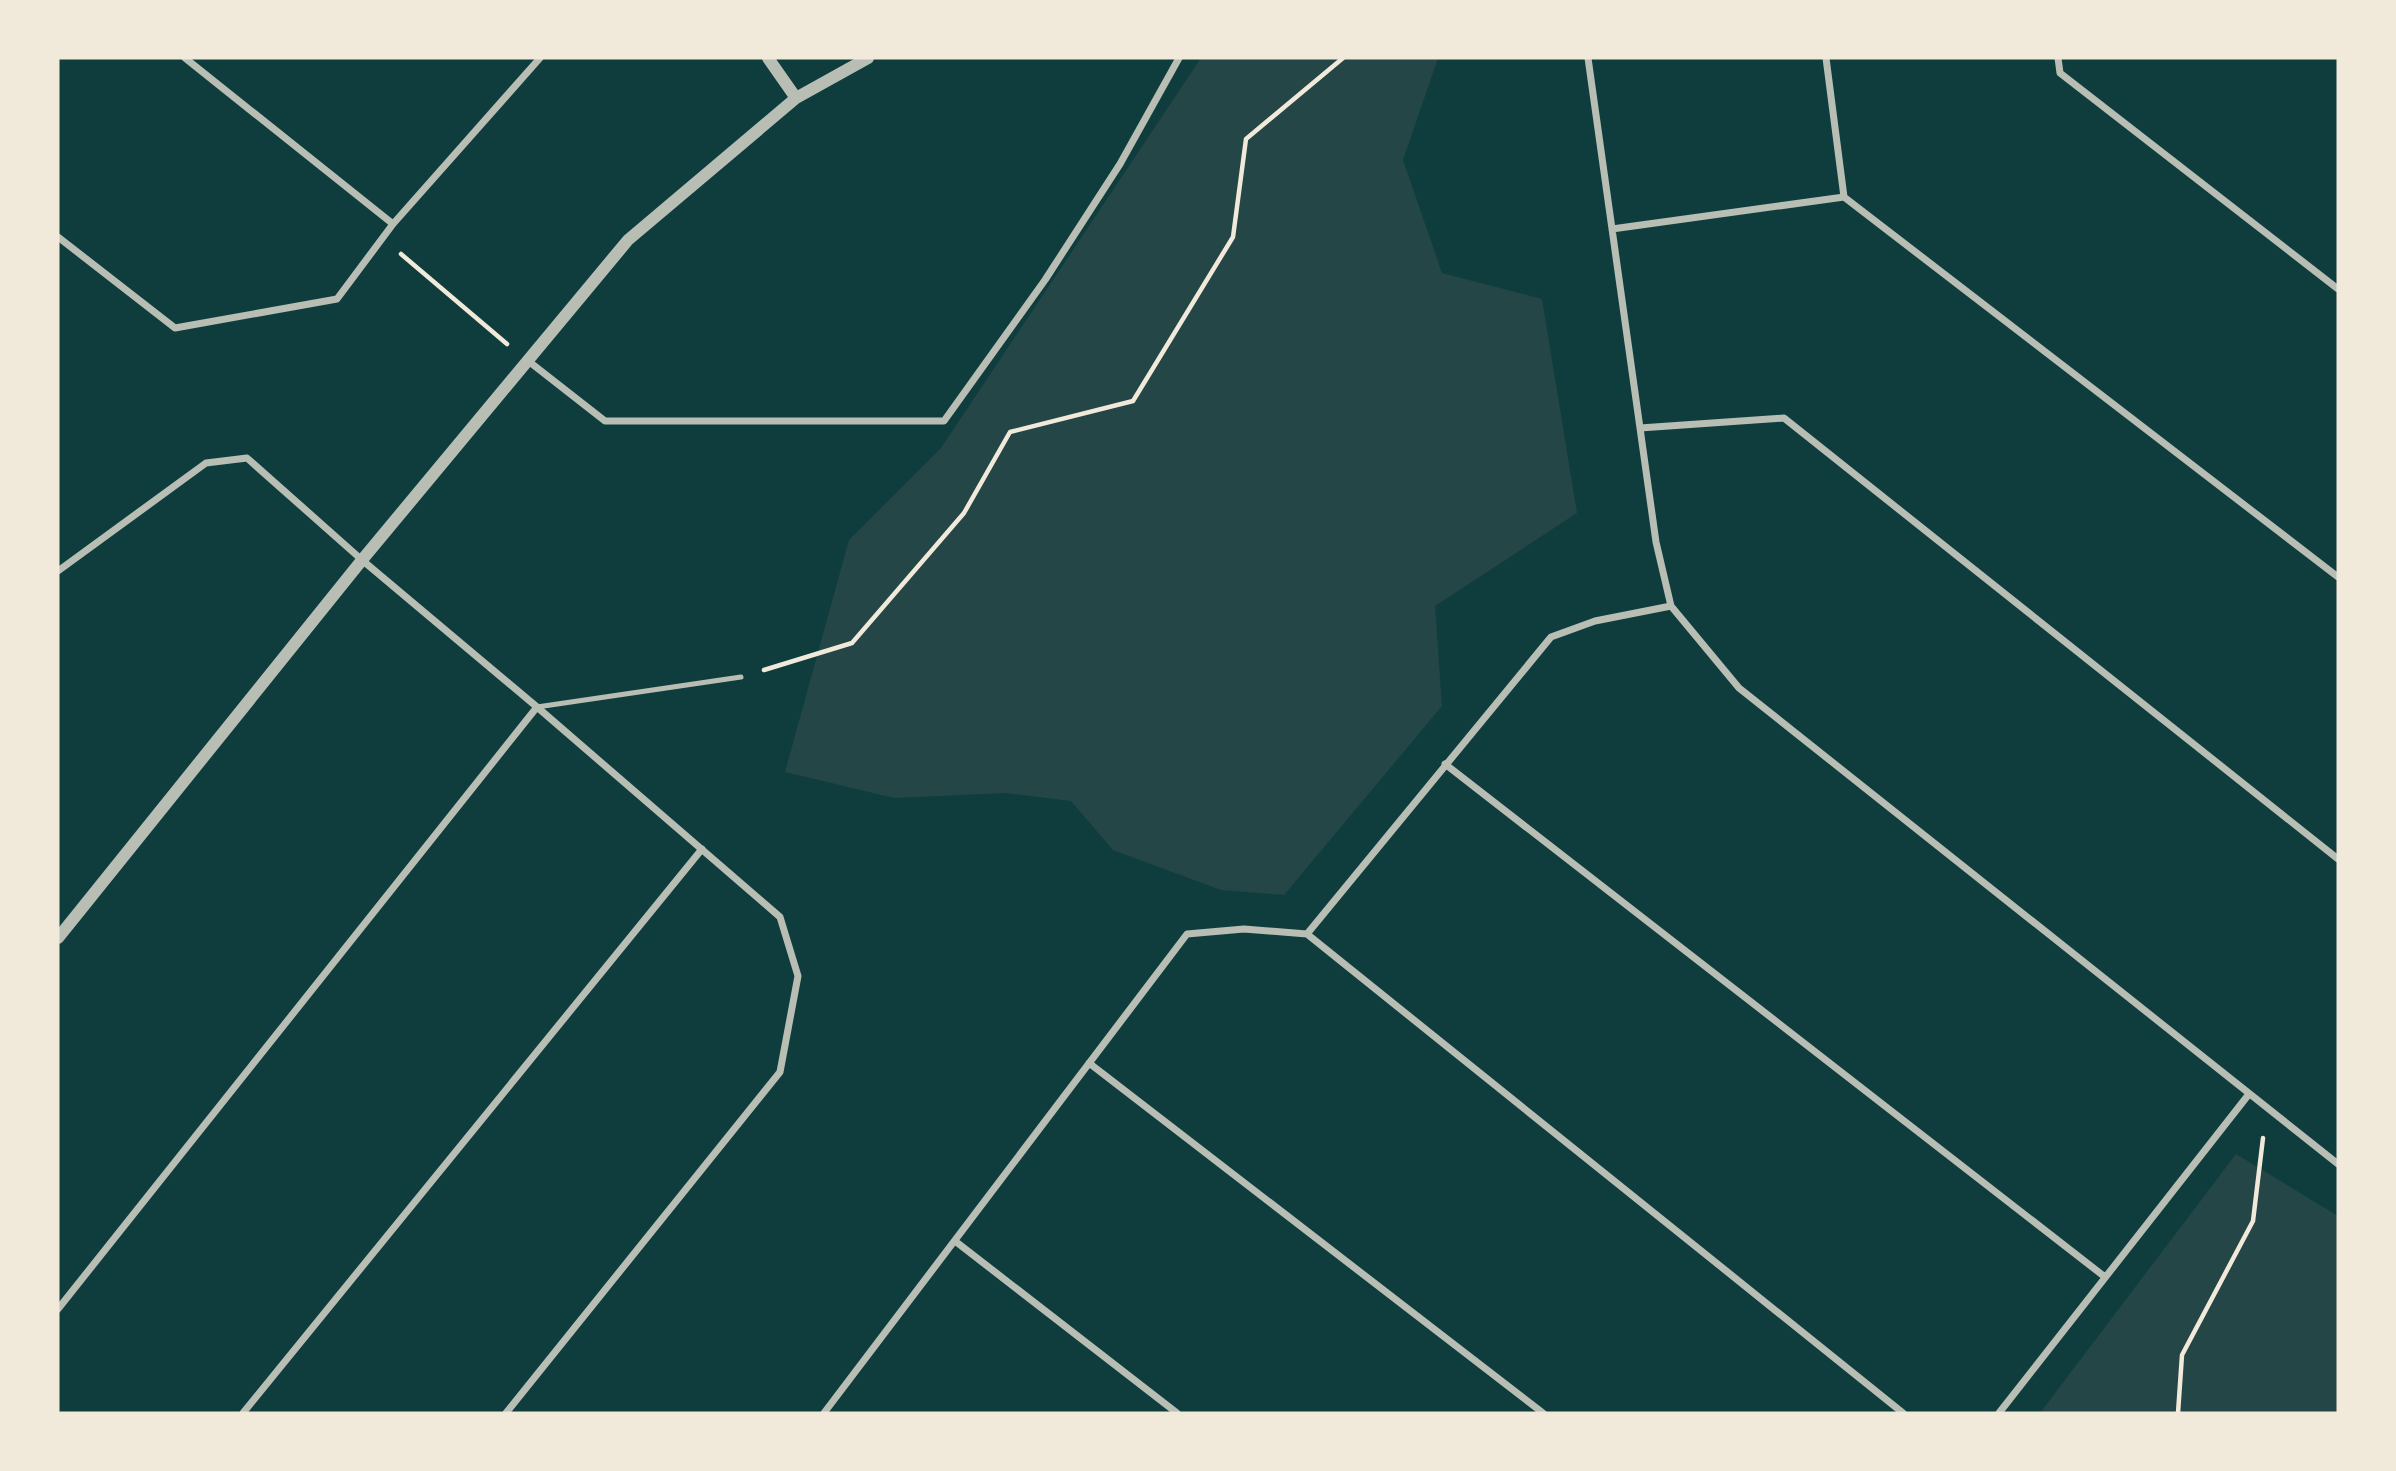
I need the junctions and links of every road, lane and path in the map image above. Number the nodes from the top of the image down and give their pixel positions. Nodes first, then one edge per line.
1 (185, 58) edge
2 (540, 58) edge
3 (768, 58) edge
4 (868, 58) edge
5 (1179, 58) edge
6 (1343, 58) edge
7 (1588, 58) edge
8 (1826, 58) edge
9 (2058, 58) edge
10 (796, 98) junction
11 (1844, 197) junction
12 (393, 224) junction
13 (1612, 229) junction
14 (58, 237) edge
15 (382, 238) junction
16 (2338, 289) edge
17 (526, 360) junction
18 (1640, 428) junction
19 (362, 560) junction
20 (58, 571) edge
21 (2338, 578) edge
22 (1671, 606) junction
23 (741, 677) joint
24 (537, 707) junction
25 (1445, 764) junction
26 (702, 849) junction
27 (2338, 859) edge
28 (1307, 934) junction
29 (58, 938) edge
30 (1089, 1063) junction
31 (2249, 1094) junction
32 (2267, 1108) junction
33 (2338, 1164) edge
34 (955, 1241) junction
35 (2105, 1277) junction
36 (58, 1309) edge
37 (243, 1413) edge
38 (506, 1413) edge
39 (824, 1413) edge
40 (1177, 1413) edge
41 (1543, 1413) edge
42 (1903, 1413) edge
43 (1999, 1413) edge
44 (2178, 1413) edge

1 - 12 street
2 - 12 street
3 - 10 street
4 - 10 street
5 - 17 street
6 - 23 path
7 - 13 street
8 - 11 street
9 - 16 street
10 - 17 street
11 - 13 street
11 - 21 street
12 - 15 street
13 - 18 street
14 - 15 street
15 - 17 path
17 - 19 street
18 - 22 street
18 - 27 street
19 - 20 street
19 - 24 street
19 - 29 street
22 - 25 street
22 - 31 street
23 - 24 lane
24 - 26 street
24 - 36 street
25 - 28 street
25 - 35 street
26 - 37 street
26 - 38 street
28 - 30 street
28 - 42 street
30 - 34 street
30 - 41 street
31 - 32 street
31 - 35 street
32 - 33 street
32 - 44 path
34 - 39 street
34 - 40 street
35 - 43 street

